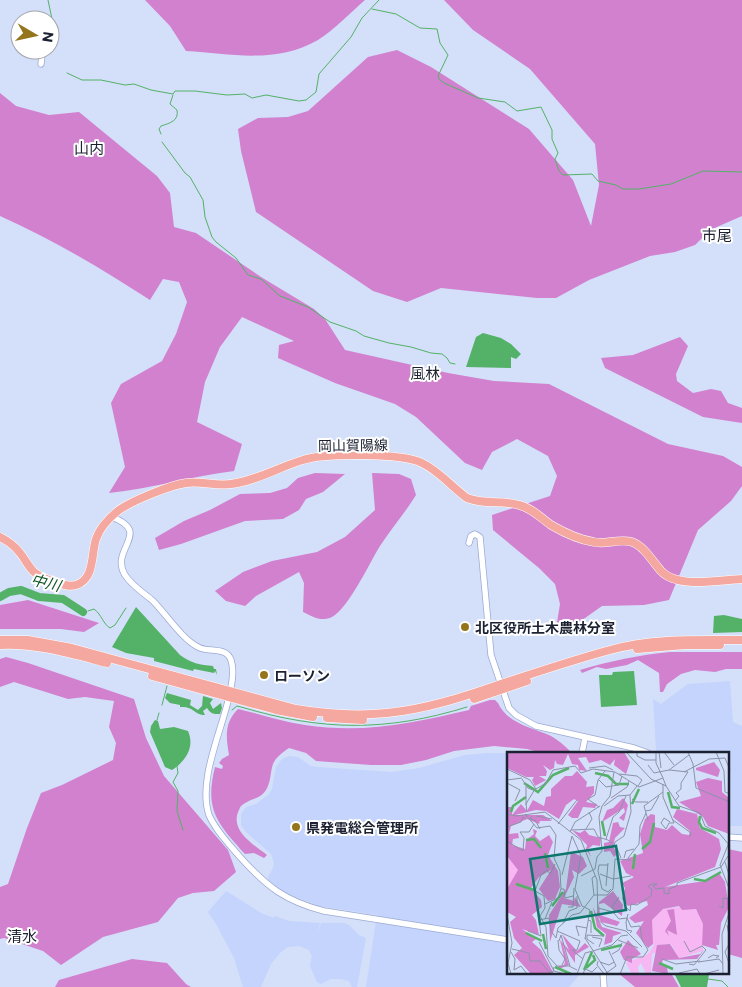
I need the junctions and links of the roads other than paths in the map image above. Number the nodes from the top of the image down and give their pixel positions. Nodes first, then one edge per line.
1 (41, 60) edge
2 (41, 64) dead end
3 (112, 516) junction
4 (0, 537) edge
5 (469, 543) dead end
6 (742, 579) edge
7 (0, 640) edge
8 (742, 640) edge
9 (0, 645) edge
10 (742, 645) edge
11 (501, 687) junction
12 (230, 695) junction
13 (585, 738) junction
14 (582, 752) edge
15 (645, 752) edge
16 (507, 940) edge
17 (603, 974) edge
18 (604, 987) edge

1 - 2 street
3 - 4 main road, 岡山賀陽線
3 - 6 main road, 岡山賀陽線
3 - 12 street
5 - 11 street
7 - 12 main road
8 - 11 main road
9 - 12 main road
10 - 11 main road
11 - 12 main road
11 - 13 street
12 - 16 street
13 - 14 street
13 - 15 street
17 - 18 street

